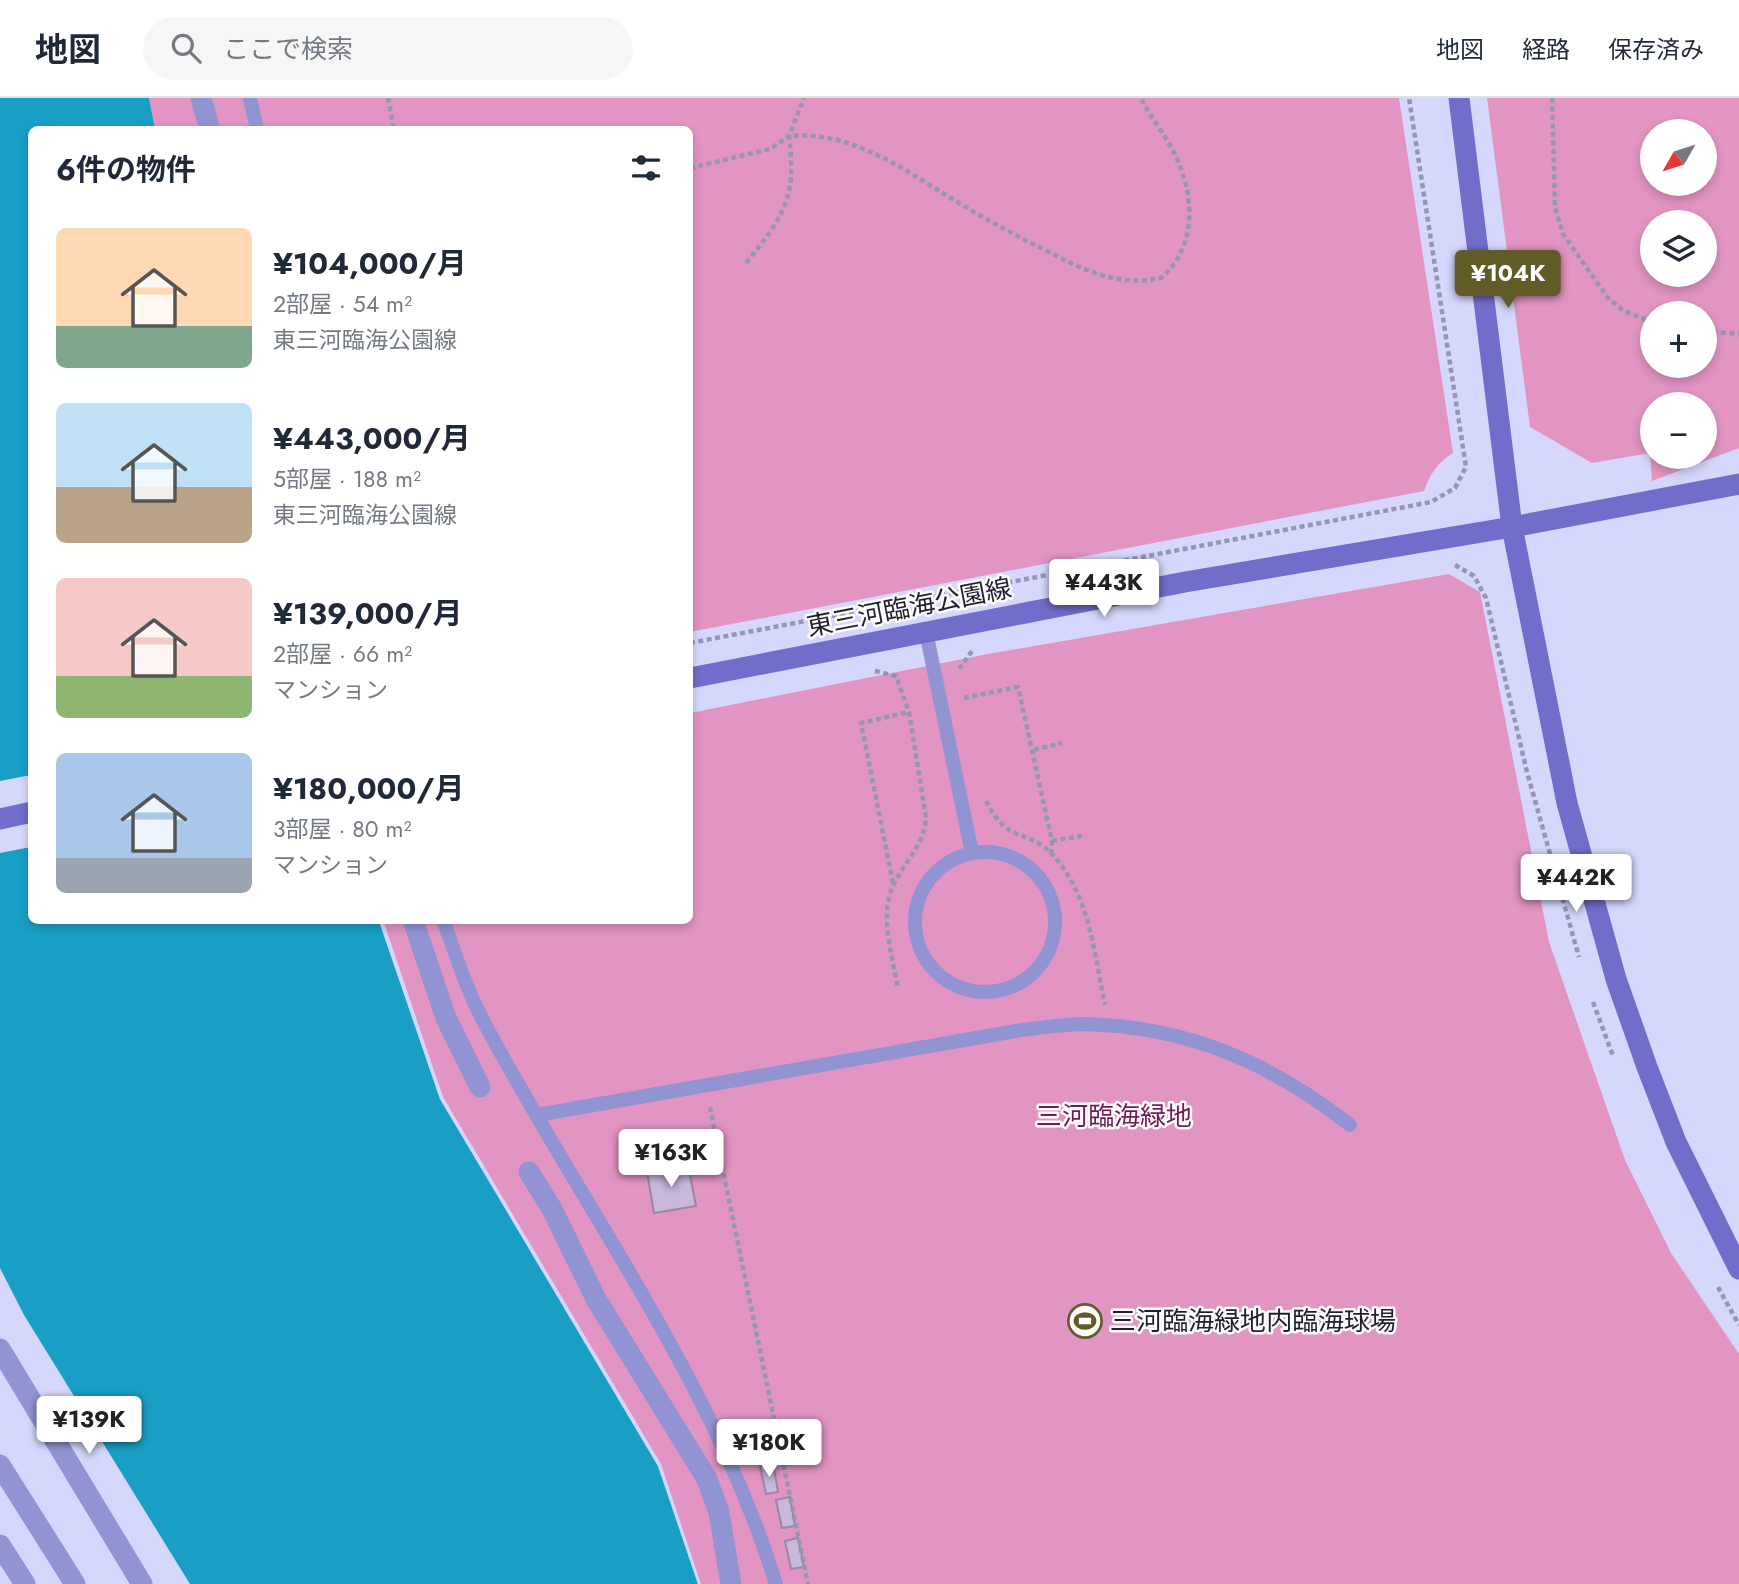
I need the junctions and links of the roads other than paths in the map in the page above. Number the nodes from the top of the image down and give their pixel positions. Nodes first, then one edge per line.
1 (201, 98) edge
2 (250, 98) edge
3 (1459, 98) edge
4 (209, 126) edge
5 (256, 126) edge
6 (1739, 484) edge
7 (1512, 527) junction
8 (926, 632) junction
9 (693, 677) edge
10 (28, 813) edge
11 (0, 819) edge
12 (972, 853) junction
13 (414, 924) edge
14 (445, 924) edge
15 (480, 1087) dead end
16 (537, 1115) junction
17 (1350, 1125) dead end
18 (529, 1172) dead end
19 (1739, 1269) edge
20 (0, 1349) edge
21 (0, 1465) edge
22 (0, 1545) edge
23 (25, 1584) edge
24 (75, 1584) edge
25 (142, 1584) edge
26 (731, 1584) edge
27 (776, 1584) edge

1 - 4 street
2 - 5 lane
3 - 7 street
6 - 7 street, 東三河臨海公園線
7 - 8 street, 東三河臨海公園線
7 - 19 street
8 - 9 street, 東三河臨海公園線
8 - 12 lane
10 - 11 street
12 - 12 lane
13 - 15 street
14 - 16 lane
16 - 17 lane
16 - 27 lane
18 - 26 street
20 - 25 street
21 - 24 street
22 - 23 street

